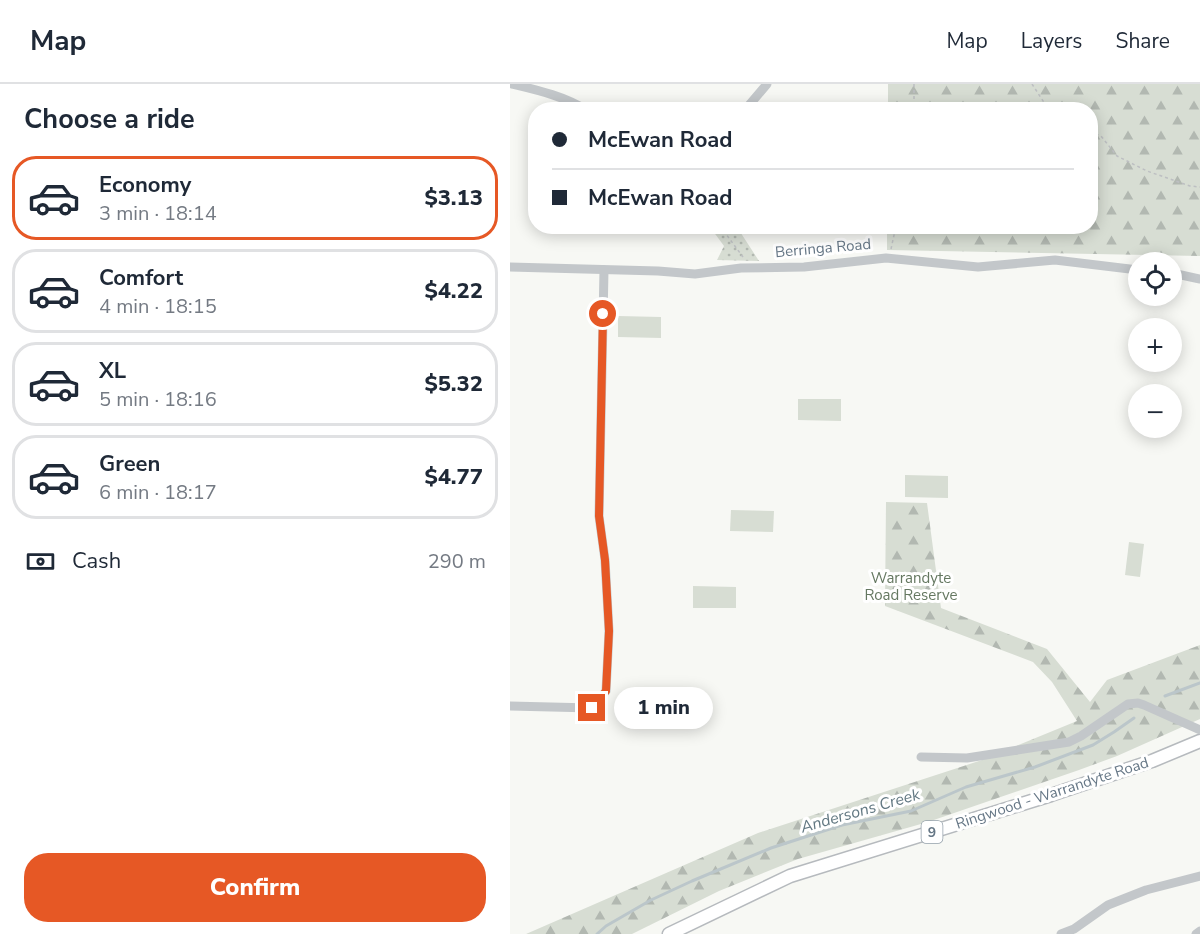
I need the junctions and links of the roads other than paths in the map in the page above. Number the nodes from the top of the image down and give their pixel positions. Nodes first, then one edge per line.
1 (512, 84) edge
2 (767, 84) edge
3 (568, 102) edge
4 (752, 102) edge
5 (510, 267) edge
6 (1128, 269) edge
7 (604, 270) junction
8 (1182, 275) edge
9 (1200, 279) edge
10 (510, 706) edge
11 (1200, 730) edge
12 (1200, 741) edge
13 (921, 757) dead end
14 (1200, 876) edge
15 (669, 934) edge
16 (1061, 934) edge

1 - 3 street
2 - 4 street
5 - 7 street, Berringa Road
6 - 7 street, Berringa Road
7 - 10 street
8 - 9 street
11 - 13 street
12 - 15 main road, Ringwood - Warrandyte Road / 9
14 - 16 street

